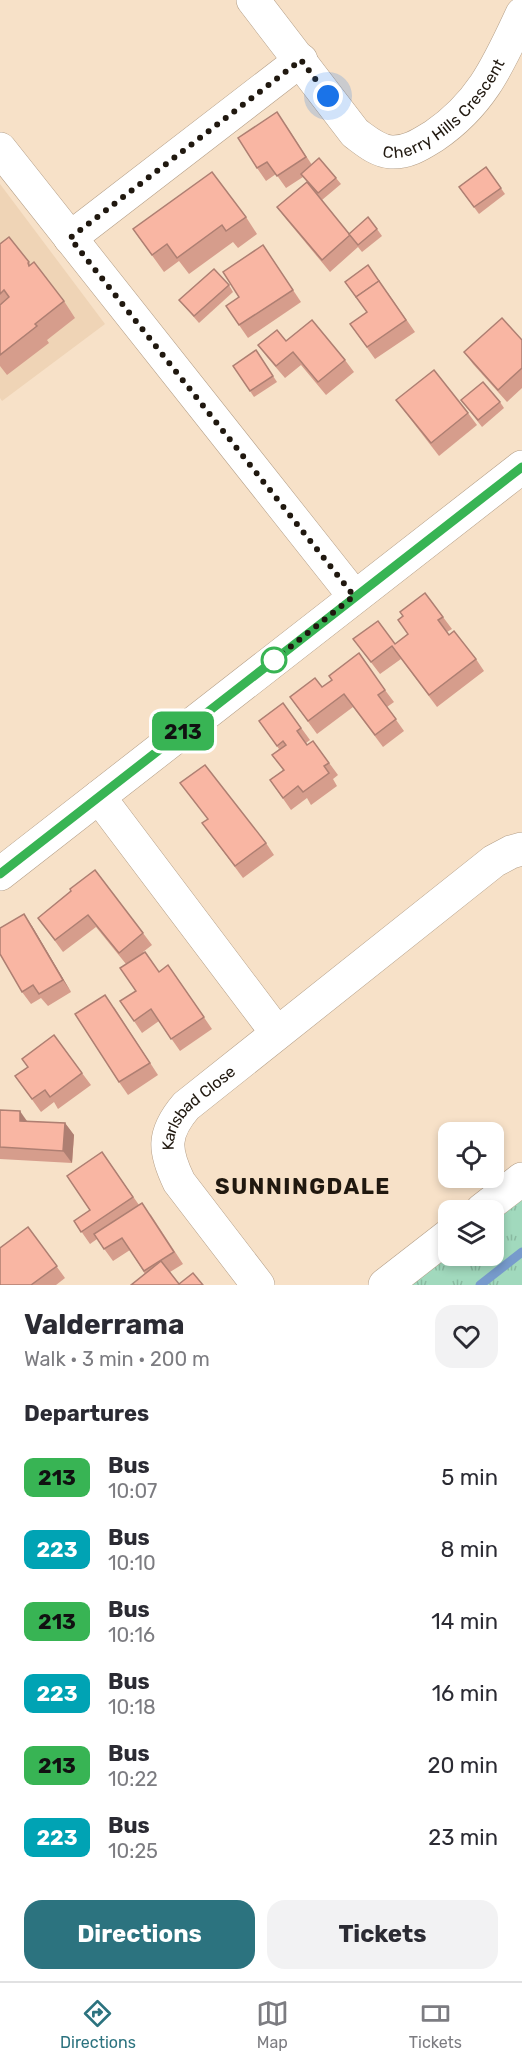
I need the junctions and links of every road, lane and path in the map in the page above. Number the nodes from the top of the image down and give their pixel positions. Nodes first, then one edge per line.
1 (253, 0) edge
2 (522, 14) edge
3 (301, 60) junction
4 (0, 148) edge
5 (70, 238) junction
6 (522, 467) edge
7 (354, 596) junction
8 (99, 797) junction
9 (522, 849) edge
10 (0, 874) edge
11 (277, 1033) junction
12 (522, 1179) edge
13 (495, 1200) edge
14 (438, 1244) edge
15 (258, 1285) edge
16 (385, 1285) edge

1 - 3 street, Cherry Hills Crescent
2 - 3 street, Cherry Hills Crescent
3 - 5 street
4 - 5 street
5 - 7 street
6 - 7 street
7 - 8 street
8 - 10 street
8 - 11 street
9 - 11 street, Karlsbad Close
11 - 15 street, Karlsbad Close
12 - 13 street
14 - 16 street

